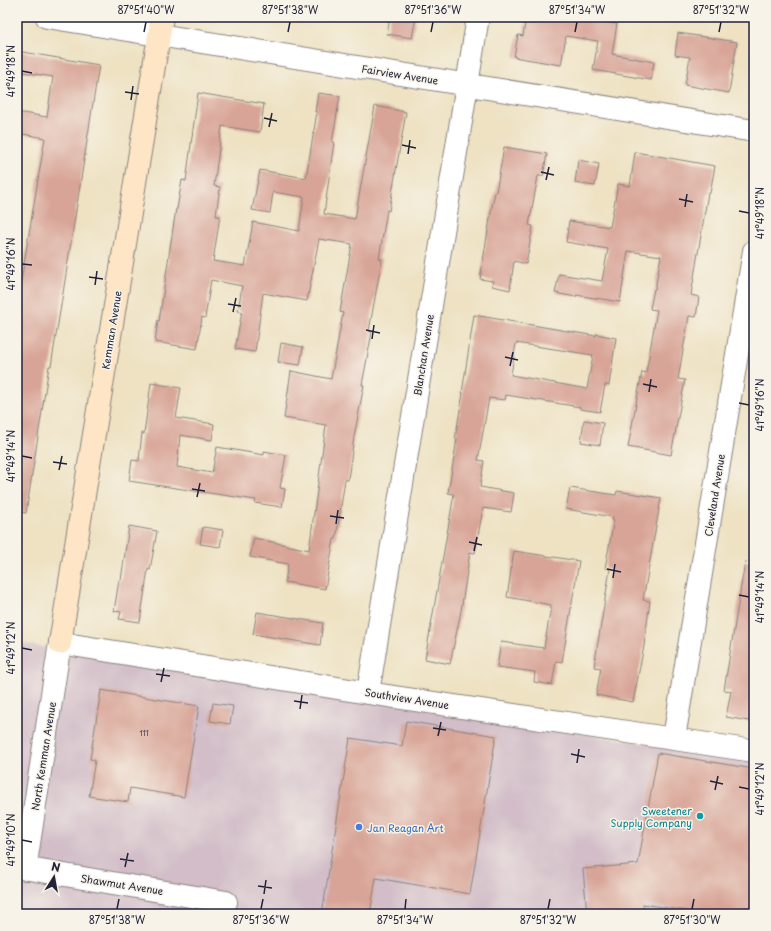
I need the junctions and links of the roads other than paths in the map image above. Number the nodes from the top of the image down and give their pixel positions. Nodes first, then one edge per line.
1 (47, 17) edge
2 (478, 17) edge
3 (160, 26) edge
4 (467, 85) junction
5 (754, 131) edge
6 (754, 251) edge
7 (60, 643) junction
8 (368, 692) junction
9 (674, 738) junction
10 (754, 751) edge
11 (21, 868) edge
12 (226, 902) dead end

1 - 3 street, Fairview Avenue
2 - 4 street, Blanchan Avenue
3 - 4 street, Fairview Avenue
3 - 7 street, Kemman Avenue
4 - 5 street, Fairview Avenue
4 - 8 street, Blanchan Avenue
6 - 9 street, Cleveland Avenue
7 - 8 street, Southview Avenue
7 - 11 street, North Kemman Avenue
8 - 9 street, Southview Avenue
9 - 10 street, Southview Avenue
11 - 12 street, Shawmut Avenue

